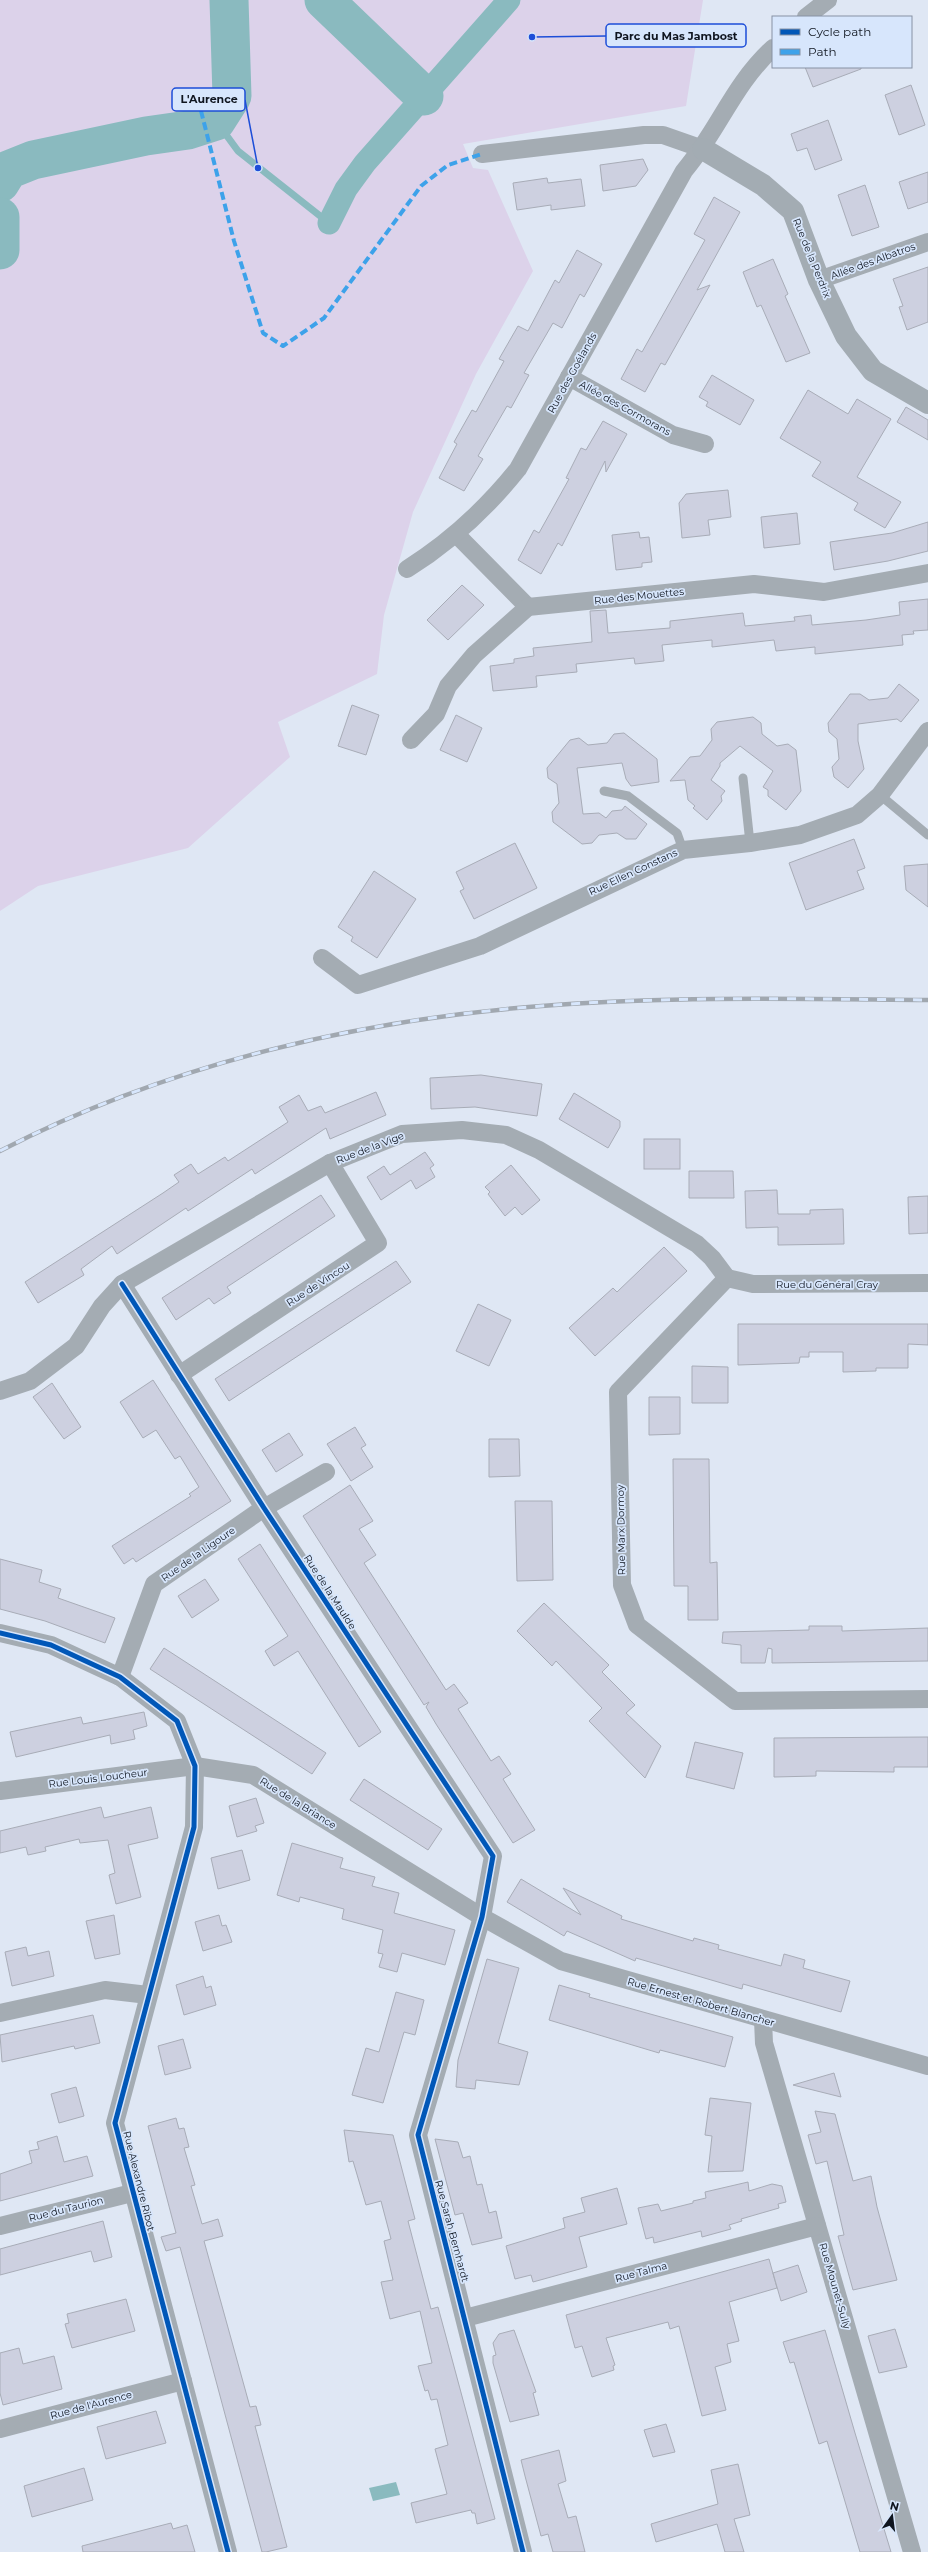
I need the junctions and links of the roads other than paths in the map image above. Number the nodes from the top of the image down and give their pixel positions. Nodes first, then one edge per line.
1 (828, 0) edge
2 (807, 16) edge
3 (772, 49) edge
4 (703, 149) junction
5 (482, 154) dead end
6 (928, 242) edge
7 (819, 280) junction
8 (569, 378) junction
9 (928, 403) edge
10 (705, 444) dead end
11 (456, 534) junction
12 (407, 569) dead end
13 (928, 573) edge
14 (528, 607) junction
15 (928, 731) edge
16 (411, 740) dead end
17 (743, 778) dead end
18 (604, 791) dead end
19 (880, 795) junction
20 (928, 835) edge
21 (750, 843) junction
22 (683, 850) junction
23 (322, 958) dead end
24 (330, 1163) junction
25 (727, 1278) junction
26 (122, 1284) junction
27 (928, 1284) edge
28 (179, 1375) junction
29 (0, 1391) edge
30 (326, 1472) dead end
31 (264, 1508) junction
32 (0, 1633) edge
33 (120, 1677) junction
34 (928, 1699) edge
35 (195, 1766) junction
36 (0, 1791) edge
37 (482, 1917) junction
38 (148, 1995) junction
39 (0, 2013) edge
40 (764, 2020) junction
41 (928, 2066) edge
42 (132, 2192) junction
43 (0, 2226) edge
44 (817, 2226) junction
45 (466, 2318) junction
46 (183, 2381) junction
47 (0, 2429) edge
48 (228, 2552) edge
49 (523, 2552) edge
50 (912, 2552) edge

1 - 2 street
3 - 4 street, Rue des Goélands
4 - 5 street, Rue de la Perdrix
4 - 7 street, Rue de la Perdrix
4 - 8 street, Rue des Goélands
6 - 7 street, Allée des Albatros
7 - 9 street, Rue de la Perdrix
8 - 10 street, Allée des Cormorans
8 - 11 street, Rue des Goélands
11 - 12 street, Rue des Goélands
11 - 14 street
13 - 14 street, Rue des Mouettes
14 - 16 street
15 - 19 street, Rue Ellen Constans
17 - 21 lane
18 - 22 lane
19 - 20 lane
19 - 21 street, Rue Ellen Constans
21 - 22 street, Rue Ellen Constans
22 - 23 street, Rue Ellen Constans
24 - 25 street, Rue de la Vige
24 - 26 street, Rue de la Vige
24 - 28 street, Rue de Vincou
25 - 27 street, Rue du Général Cray
25 - 34 street, Rue Marx Dormoy
26 - 28 street, Rue de la Maulde
26 - 29 street, Rue de la Vige
28 - 31 street, Rue de la Maulde
30 - 31 street, Rue de la Ligoure
31 - 33 street, Rue de la Ligoure
31 - 37 street, Rue de la Maulde
32 - 33 street
33 - 35 street
35 - 36 street, Rue Louis Loucheur
35 - 37 street, Rue de la Briance
35 - 38 street, Rue Alexandre Ribot
37 - 40 street, Rue Ernest et Robert Blancher
37 - 45 street, Rue Sarah Bernhardt
38 - 39 street
38 - 42 street, Rue Alexandre Ribot
40 - 41 street, Rue Ernest et Robert Blancher
40 - 44 street, Rue Mounet-Sully
42 - 43 street, Rue du Taurion
42 - 46 street, Rue Alexandre Ribot
44 - 45 street, Rue Talma
44 - 50 street, Rue Mounet-Sully
45 - 49 street, Rue Sarah Bernhardt
46 - 47 street, Rue de l'Aurence
46 - 48 street, Rue Alexandre Ribot

